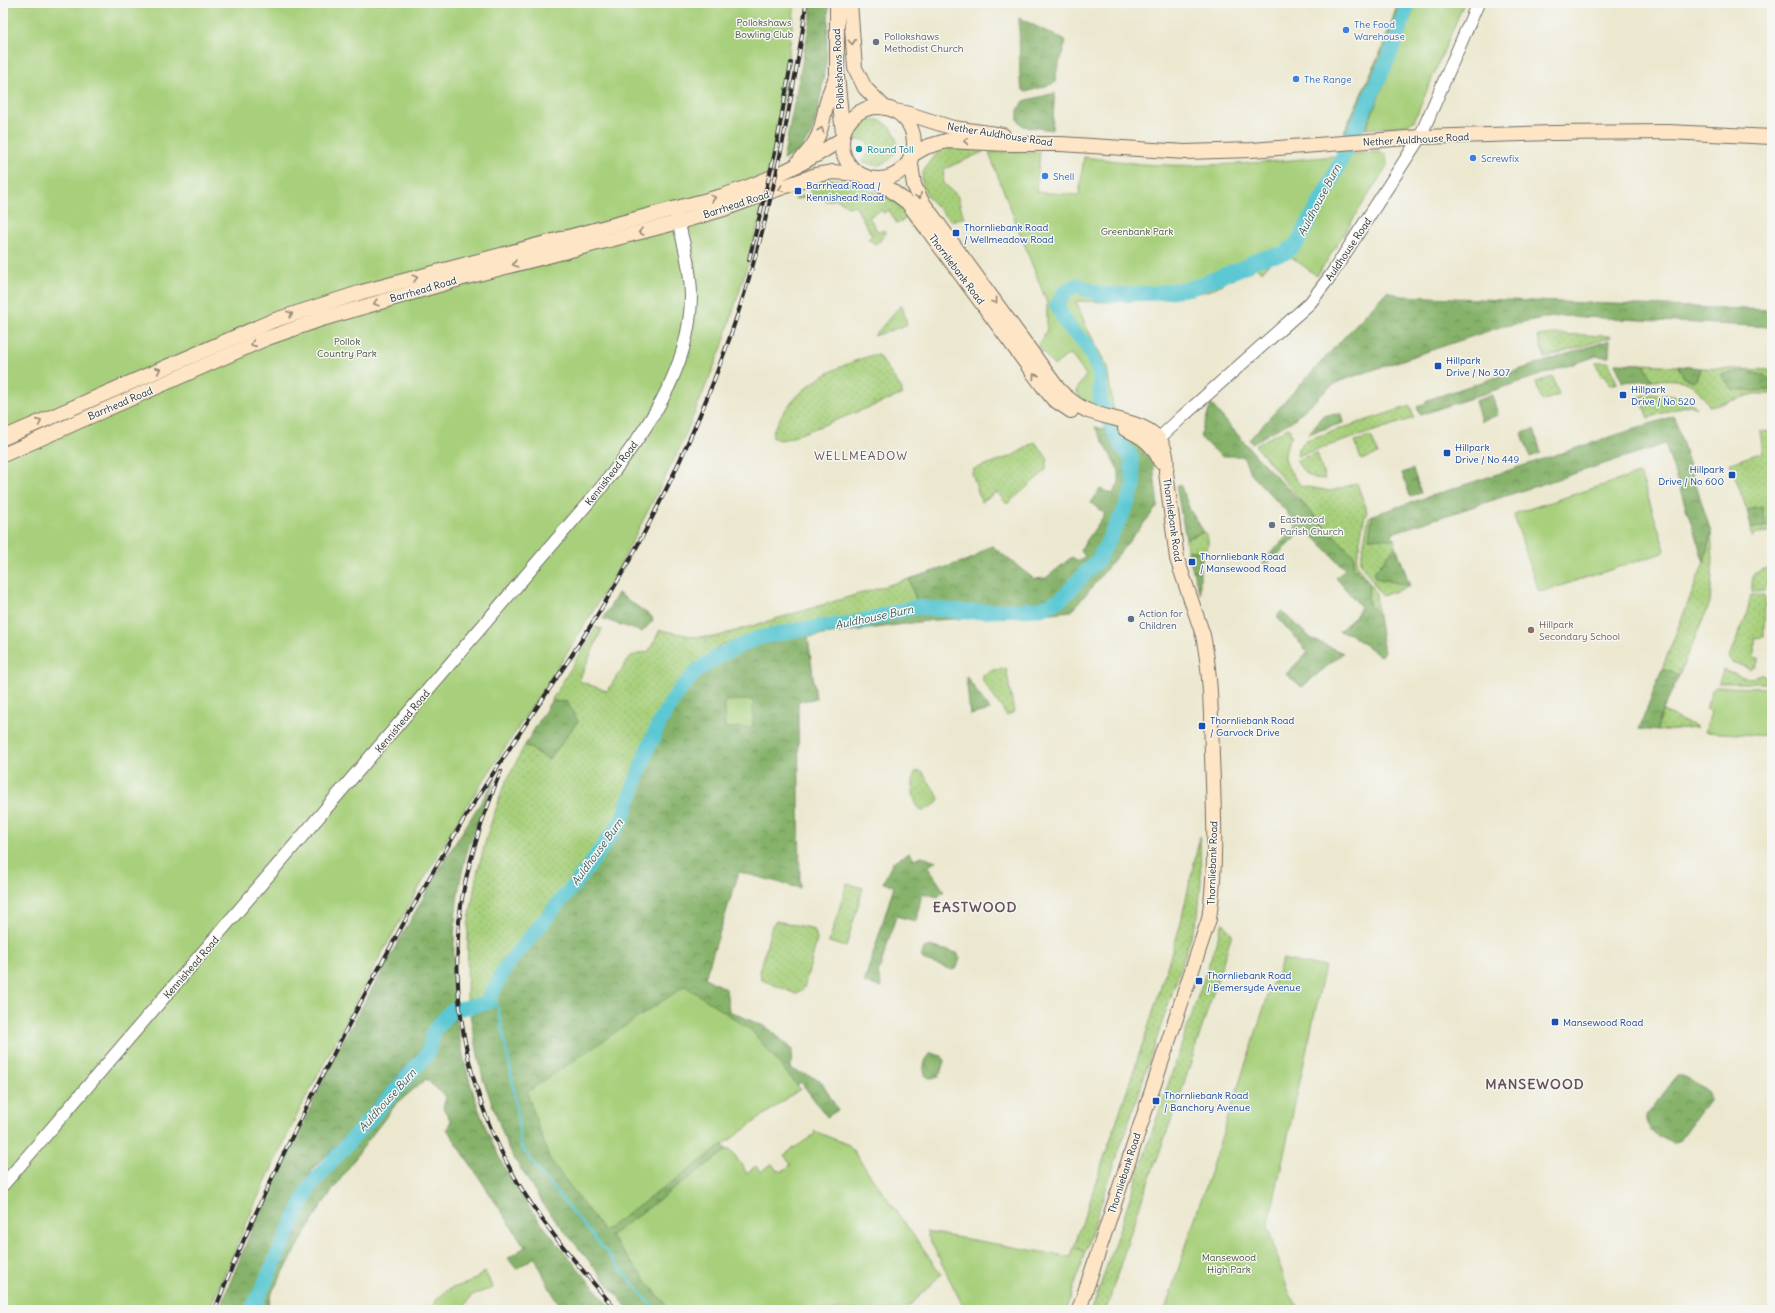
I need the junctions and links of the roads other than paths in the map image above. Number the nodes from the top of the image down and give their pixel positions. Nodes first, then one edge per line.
1 (836, 3) edge
2 (850, 3) edge
3 (1478, 3) edge
4 (837, 76) junction
5 (889, 110) junction
6 (843, 137) junction
7 (1420, 137) junction
8 (1772, 137) edge
9 (1008, 140) junction
10 (911, 157) junction
11 (788, 170) junction
12 (861, 175) junction
13 (675, 208) junction
14 (679, 222) junction
15 (567, 244) junction
16 (183, 359) junction
17 (189, 373) junction
18 (1063, 401) junction
19 (3, 438) edge
20 (1155, 442) junction
21 (3, 455) edge
22 (3, 1185) edge
23 (1079, 1310) edge

1 - 4 main road, Pollokshaws Road
2 -> 5 main road, Pollokshaws Road
3 - 7 street, Auldhouse Road
4 - 6 main road, Pollokshaws Road
11 -> 4 main road
5 - 6 main road
5 - 9 main road, Nether Auldhouse Road
5 - 10 main road
6 - 11 main road, Barrhead Road
6 - 12 main road
7 - 8 main road, Nether Auldhouse Road
7 - 9 main road, Nether Auldhouse Road
7 - 20 street, Auldhouse Road
9 -> 10 main road, Nether Auldhouse Road
10 - 12 main road
10 -> 18 main road, Thornliebank Road
13 -> 11 main road, Barrhead Road
12 -> 14 main road, Barrhead Road
18 -> 12 main road, Thornliebank Road
13 - 14 street, Kennishead Road
13 - 15 main road, Barrhead Road
14 -> 15 main road, Barrhead Road
14 - 22 street, Kennishead Road
16 -> 15 main road, Barrhead Road
15 -> 17 main road, Barrhead Road
16 - 17 main road
19 -> 16 main road, Barrhead Road
17 - 21 main road, Barrhead Road
18 - 20 main road, Thornliebank Road
20 - 23 main road, Thornliebank Road

